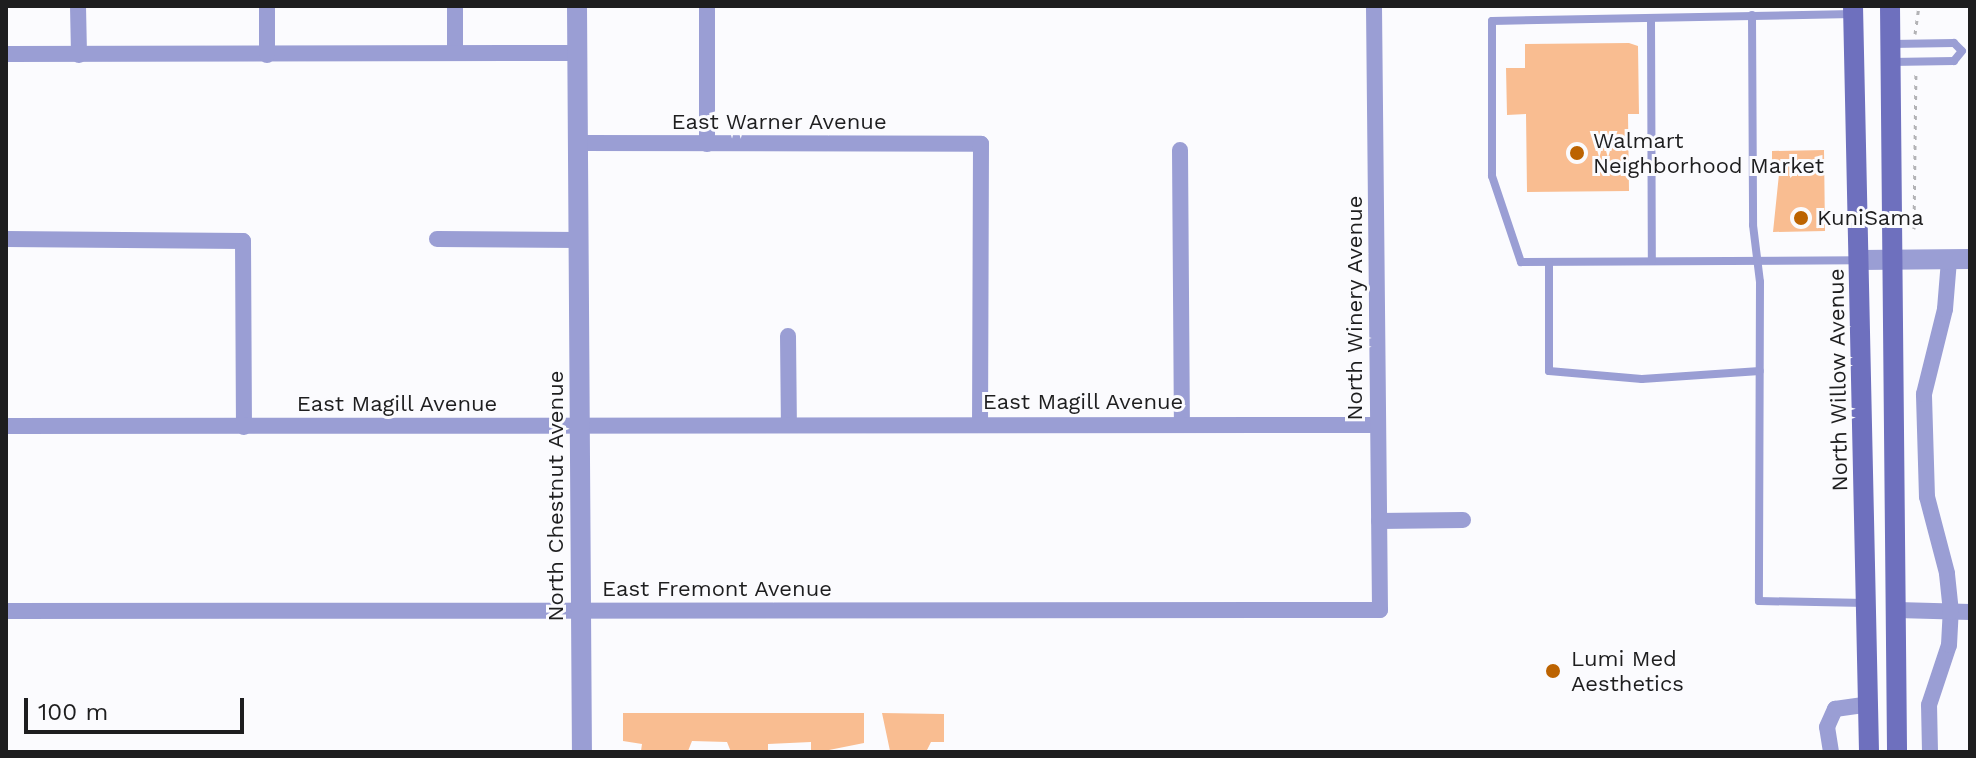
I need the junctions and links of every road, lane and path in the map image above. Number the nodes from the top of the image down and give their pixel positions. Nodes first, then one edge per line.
1 (78, 6) edge
2 (267, 6) edge
3 (455, 6) edge
4 (577, 6) edge
5 (707, 6) edge
6 (1374, 6) edge
7 (1890, 6) edge
8 (1919, 6) edge
9 (1853, 10) edge
10 (1752, 15) junction
11 (1651, 18) junction
12 (1916, 44) junction
13 (1966, 51) edge
14 (455, 53) junction
15 (576, 53) junction
16 (1890, 53) junction
17 (6, 54) edge
18 (79, 55) junction
19 (267, 55) junction
20 (1916, 61) junction
21 (577, 143) junction
22 (707, 144) junction
23 (1180, 150) dead end
24 (1914, 229) dead end
25 (6, 239) edge
26 (437, 239) dead end
27 (578, 240) junction
28 (1891, 259) junction
29 (1970, 259) edge
30 (1758, 260) junction
31 (1860, 260) junction
32 (1949, 260) junction
33 (1652, 261) junction
34 (1549, 262) junction
35 (788, 336) dead end
36 (1760, 371) junction
37 (1863, 372) junction
38 (980, 424) junction
39 (789, 425) junction
40 (1182, 425) junction
41 (1378, 425) junction
42 (6, 426) edge
43 (579, 426) junction
44 (244, 427) junction
45 (1463, 520) dead end
46 (1379, 521) junction
47 (1867, 603) junction
48 (1380, 610) joint
49 (1897, 610) junction
50 (6, 611) edge
51 (581, 611) junction
52 (1951, 612) junction
53 (1970, 612) edge
54 (1869, 704) junction
55 (582, 752) edge
56 (1831, 752) edge
57 (1869, 752) edge
58 (1882, 752) edge
59 (1897, 752) edge
60 (1930, 752) edge

1 - 18 street
2 - 19 street
3 - 14 street
4 - 15 street, North Chestnut Avenue
5 - 22 street
6 - 41 street, North Winery Avenue
7 - 16 main road
8 - 12 path
9 - 10 lane
9 - 31 main road, North Willow Avenue
10 - 11 lane
10 - 30 lane
11 - 33 lane
11 - 34 lane
12 - 13 lane
12 - 16 lane
13 - 20 lane
14 - 15 street
14 - 19 street
15 - 21 street, North Chestnut Avenue
16 - 20 lane
16 - 28 main road
17 - 18 street
18 - 19 street
20 - 24 path
21 - 22 street, East Warner Avenue
21 - 27 street, North Chestnut Avenue
22 - 38 street, East Warner Avenue
23 - 40 street
25 - 44 street
26 - 27 street
27 - 43 street, North Chestnut Avenue
28 - 31 street
28 - 32 street
28 - 49 main road
29 - 32 street
30 - 31 lane
30 - 33 lane
30 - 36 lane
31 - 37 main road, North Willow Avenue
32 - 52 street
33 - 34 lane
34 - 36 lane
35 - 39 street
36 - 47 lane
37 - 47 main road, North Willow Avenue
37 - 49 main road
38 - 39 street, East Magill Avenue
38 - 40 street, East Magill Avenue
39 - 43 street, East Magill Avenue
40 - 41 street, East Magill Avenue
41 - 46 street, North Winery Avenue
42 - 44 street, East Magill Avenue
43 - 44 street, East Magill Avenue
43 - 51 street, North Chestnut Avenue
45 - 46 street
46 - 48 street, North Winery Avenue
47 - 54 main road, North Willow Avenue
47 - 58 main road
48 - 51 street, East Fremont Avenue
49 - 52 street
49 - 59 main road
50 - 51 street, East Fremont Avenue
51 - 55 street, North Chestnut Avenue
52 - 53 street
52 - 60 street
54 - 56 street
54 - 57 main road, North Willow Avenue

